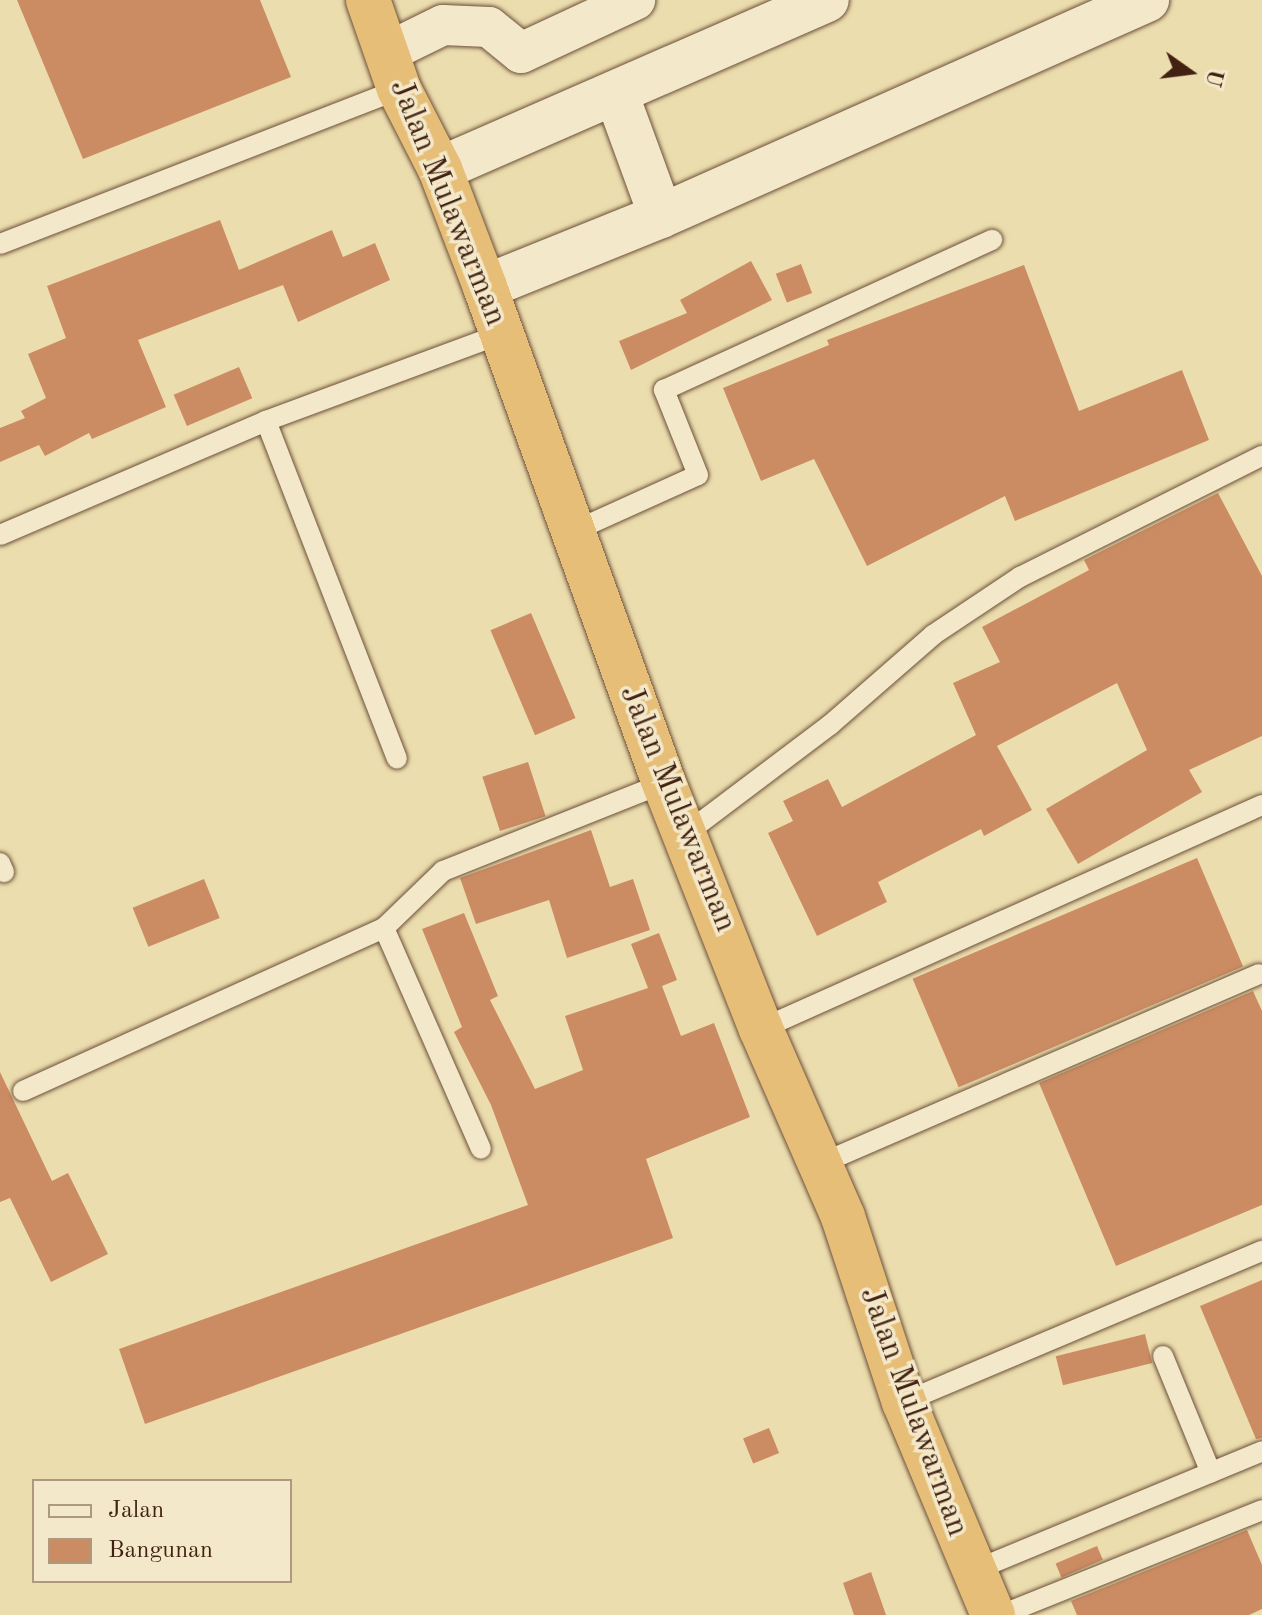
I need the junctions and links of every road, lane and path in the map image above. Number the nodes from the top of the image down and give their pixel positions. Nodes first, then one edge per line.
1 (368, 0) edge
2 (635, 0) edge
3 (827, 0) edge
4 (1147, 0) edge
5 (484, 13) edge
6 (394, 70) junction
7 (616, 93) junction
8 (440, 169) junction
9 (661, 216) junction
10 (992, 240) dead end
11 (0, 244) edge
12 (485, 287) junction
13 (499, 335) junction
14 (266, 421) junction
15 (1262, 456) edge
16 (572, 532) junction
17 (0, 535) edge
18 (397, 759) dead end
19 (664, 783) junction
20 (1262, 805) edge
21 (684, 835) junction
22 (384, 928) junction
23 (1259, 974) dead end
24 (761, 1029) junction
25 (23, 1091) dead end
26 (481, 1149) dead end
27 (820, 1164) junction
28 (1262, 1251) edge
29 (1163, 1356) dead end
30 (904, 1402) junction
31 (1262, 1451) edge
32 (1211, 1473) junction
33 (1262, 1510) edge
34 (973, 1571) junction
35 (993, 1615) edge
36 (1001, 1615) edge

1 - 6 highway, Jalan Mulawarman
2 - 5 street
3 - 7 street
4 - 9 street
5 - 6 street
6 - 8 highway, Jalan Mulawarman
6 - 11 lane
7 - 8 street
7 - 9 street
8 - 12 highway, Jalan Mulawarman
9 - 12 street
10 - 16 lane
12 - 13 highway, Jalan Mulawarman
13 - 14 lane
13 - 16 highway, Jalan Mulawarman
14 - 17 lane
14 - 18 lane
15 - 21 lane
16 - 19 highway, Jalan Mulawarman
19 - 21 highway, Jalan Mulawarman
19 - 22 lane
20 - 24 lane
21 - 24 highway, Jalan Mulawarman
22 - 25 lane
22 - 26 lane
23 - 27 lane
24 - 27 highway, Jalan Mulawarman
27 - 30 highway, Jalan Mulawarman
28 - 30 lane
29 - 32 lane
30 - 34 highway, Jalan Mulawarman
31 - 32 lane
32 - 34 lane
33 - 36 lane
34 - 35 highway, Jalan Mulawarman

